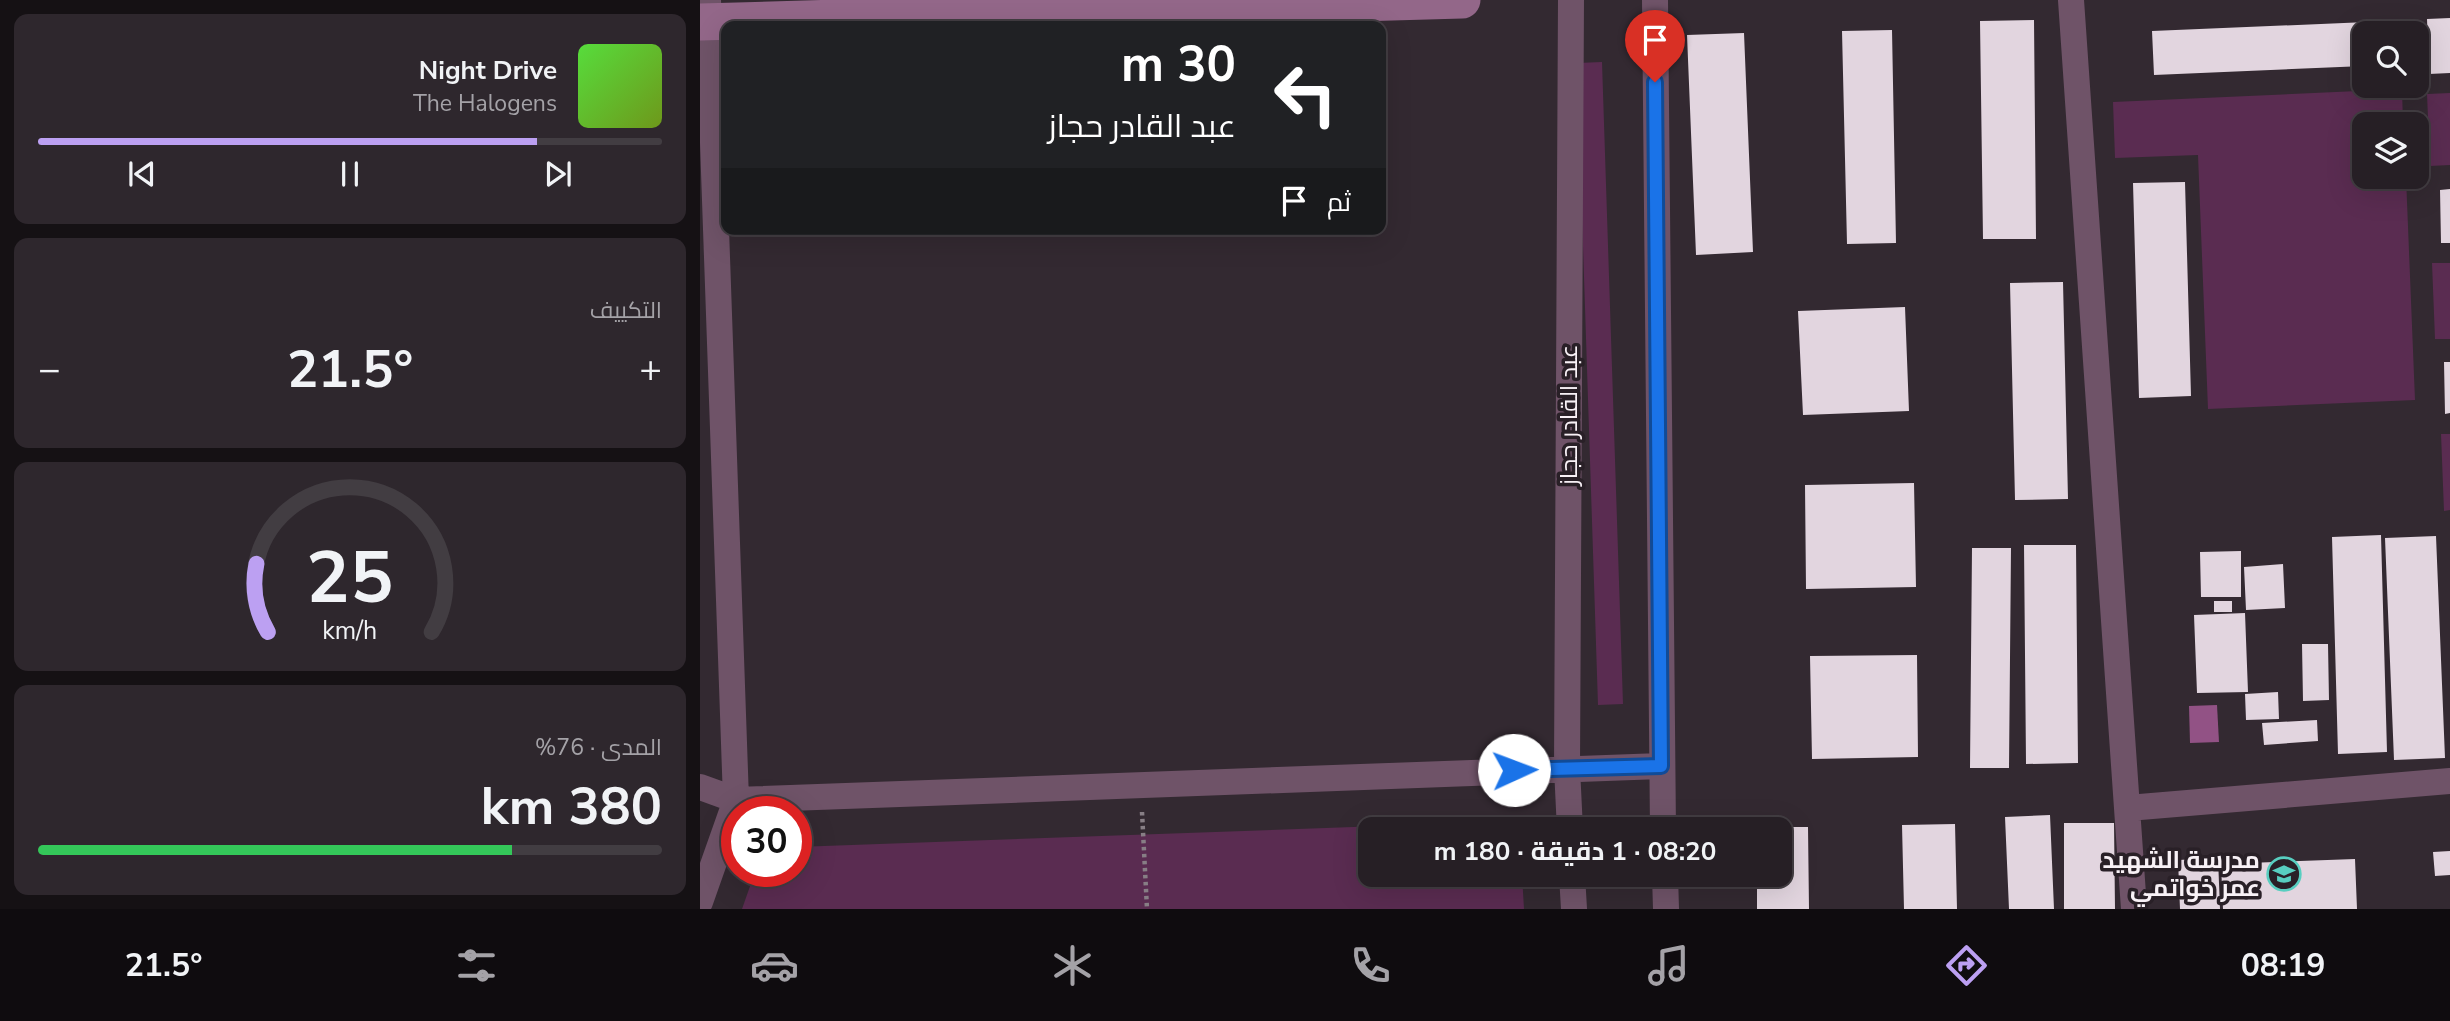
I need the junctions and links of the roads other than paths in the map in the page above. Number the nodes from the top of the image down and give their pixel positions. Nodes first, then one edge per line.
1 (1462, 0) edge
2 (1571, 0) edge
3 (1655, 0) edge
4 (2071, 0) edge
5 (705, 14) edge
6 (1661, 766) junction
7 (1567, 768) junction
8 (2450, 781) edge
9 (700, 787) edge
10 (725, 796) edge
11 (736, 796) edge
12 (812, 797) edge
13 (2128, 808) junction
14 (1569, 817) edge
15 (1663, 817) edge
16 (721, 842) edge
17 (1573, 887) edge
18 (1665, 887) edge
19 (700, 902) edge
20 (1574, 909) edge
21 (1666, 909) edge
22 (2134, 909) edge

1 - 5 main road
2 - 7 street, عبد القادر حجاز
3 - 6 street
4 - 13 street
5 - 11 street
6 - 7 street
6 - 15 street
7 - 12 street
7 - 14 street, عبد القادر حجاز
8 - 13 street
9 - 10 street
13 - 22 street
16 - 19 street
17 - 20 street
18 - 21 street

